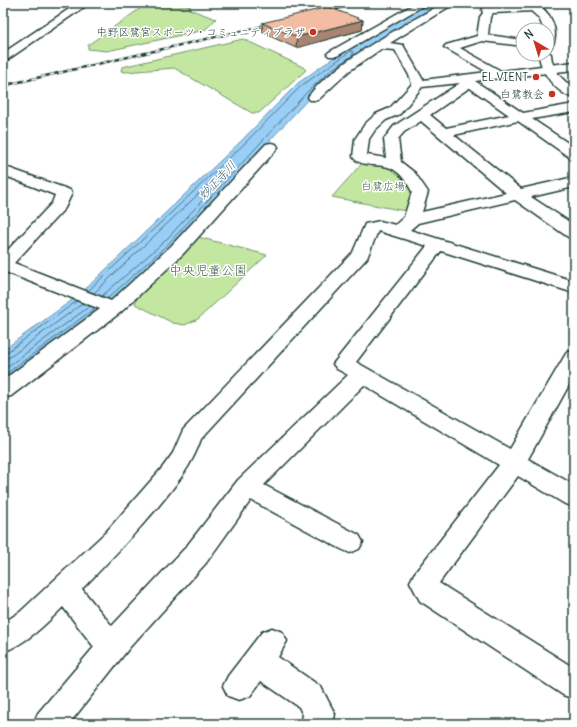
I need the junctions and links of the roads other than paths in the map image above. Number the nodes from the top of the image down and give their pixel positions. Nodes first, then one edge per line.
1 (423, 3) edge
2 (450, 3) edge
3 (80, 4) edge
4 (530, 5) edge
5 (489, 6) edge
6 (547, 22) edge
7 (479, 30) junction
8 (515, 41) edge
9 (3, 42) edge
10 (378, 45) junction
11 (22, 46) junction
12 (333, 54) dead end
13 (3, 58) edge
14 (545, 62) edge
15 (574, 66) edge
16 (548, 70) junction
17 (500, 75) junction
18 (466, 81) junction
19 (418, 84) junction
20 (574, 94) edge
21 (314, 97) dead end
22 (574, 108) edge
23 (422, 115) junction
24 (520, 117) junction
25 (444, 134) junction
26 (271, 148) dead end
27 (574, 154) edge
28 (394, 164) junction
29 (3, 170) edge
30 (574, 182) edge
31 (518, 195) junction
32 (412, 219) junction
33 (398, 232) junction
34 (574, 233) edge
35 (437, 245) junction
36 (3, 265) edge
37 (574, 287) edge
38 (105, 305) dead end
39 (574, 357) edge
40 (361, 375) junction
41 (568, 381) edge
42 (3, 391) edge
43 (515, 462) junction
44 (247, 487) junction
45 (574, 497) edge
46 (350, 542) dead end
47 (64, 588) junction
48 (3, 639) edge
49 (112, 648) junction
50 (574, 685) edge
51 (239, 686) dead end
52 (49, 724) edge
53 (317, 724) edge

1 - 12 street
2 - 10 street
3 - 11 street
4 - 5 street
4 - 6 main road
5 - 7 street
7 - 8 street
7 - 17 street
9 - 11 street
10 - 19 street
10 - 21 street
11 - 13 street
14 - 16 main road
15 - 16 street
16 - 17 street
16 - 20 main road
17 - 18 street
18 - 19 street
18 - 23 street
18 - 24 street
19 - 28 street
22 - 24 street
23 - 25 street
23 - 28 street
24 - 25 street
24 - 27 street
25 - 31 street
26 - 42 street
28 - 32 street
29 - 36 street
30 - 31 street
31 - 32 street
31 - 34 street
32 - 33 street
33 - 35 street
33 - 47 street
35 - 37 street
35 - 40 street
36 - 38 street
39 - 41 street
40 - 43 street
40 - 44 street
41 - 43 street
43 - 45 street
43 - 50 street
44 - 46 street
44 - 49 street
47 - 48 street
47 - 49 street
49 - 52 street
51 - 53 street

